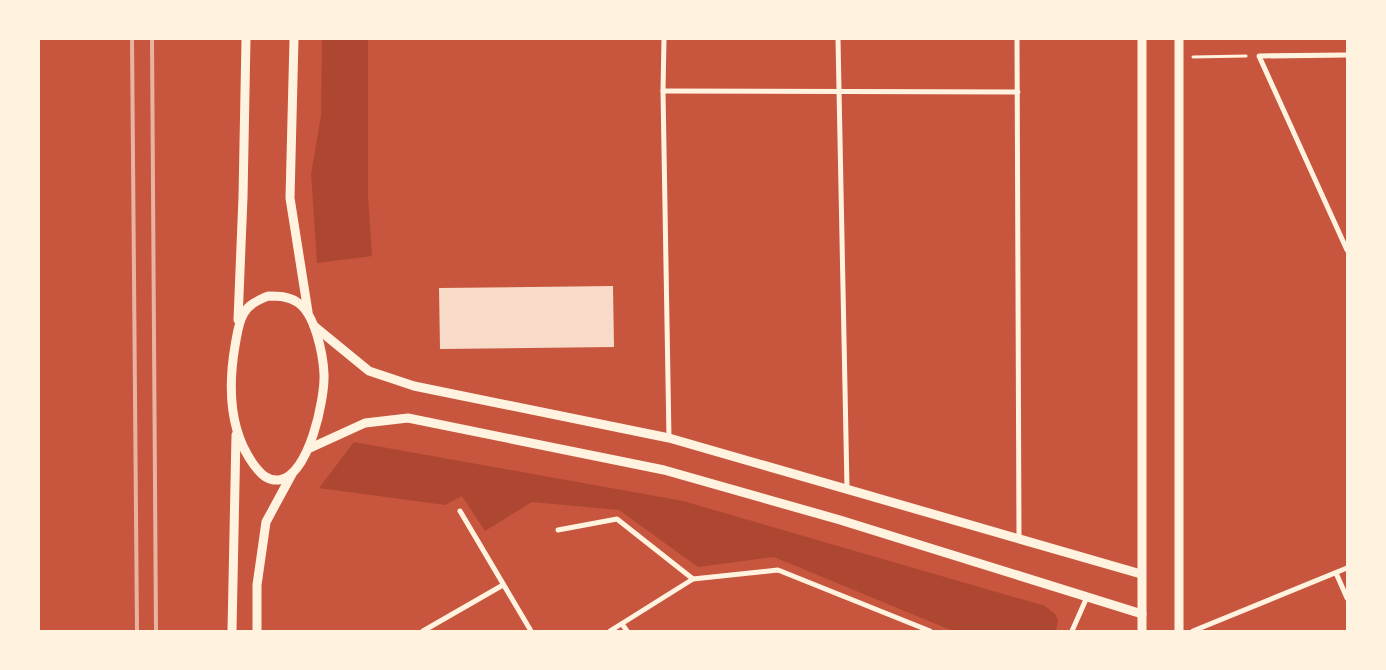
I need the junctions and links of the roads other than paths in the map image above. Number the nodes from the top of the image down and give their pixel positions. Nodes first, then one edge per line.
1 (246, 39) edge
2 (294, 39) edge
3 (664, 39) edge
4 (838, 39) edge
5 (1017, 39) edge
6 (1142, 39) edge
7 (1179, 39) edge
8 (1347, 54) edge
9 (663, 91) junction
10 (840, 92) junction
11 (1018, 92) junction
12 (1347, 250) edge
13 (308, 312) junction
14 (314, 326) junction
15 (238, 327) junction
16 (236, 430) junction
17 (669, 438) junction
18 (308, 449) junction
19 (293, 472) junction
20 (846, 488) junction
21 (460, 511) dead end
22 (558, 530) dead end
23 (1019, 538) junction
24 (1347, 568) edge
25 (1336, 573) junction
26 (1141, 574) junction
27 (693, 579) junction
28 (503, 584) junction
29 (1087, 597) junction
30 (1347, 598) edge
31 (1142, 614) junction
32 (622, 624) junction
33 (232, 631) edge
34 (257, 631) edge
35 (422, 631) edge
36 (531, 631) edge
37 (610, 631) edge
38 (627, 631) edge
39 (930, 631) edge
40 (1072, 631) edge
41 (1142, 631) edge
42 (1180, 631) edge
43 (1194, 631) edge

1 - 15 street
2 - 13 street
3 - 9 street
4 - 10 street
5 - 11 street
6 - 26 street
7 - 42 street
8 - 12 street
9 - 10 street
9 - 17 street
10 - 11 street
10 - 20 street
11 - 23 street
13 - 14 street
13 - 15 street
14 - 17 street
14 - 18 street
15 - 16 street
16 - 19 street
16 - 33 street
17 - 20 street
18 - 19 street
18 - 29 street
19 - 34 street
20 - 23 street
21 - 28 street
22 - 27 street
23 - 26 street
24 - 25 street
25 - 30 street
25 - 43 street
26 - 31 street
27 - 32 street
27 - 39 street
28 - 35 street
28 - 36 street
29 - 31 street
29 - 40 street
31 - 41 street
32 - 37 street
32 - 38 street

